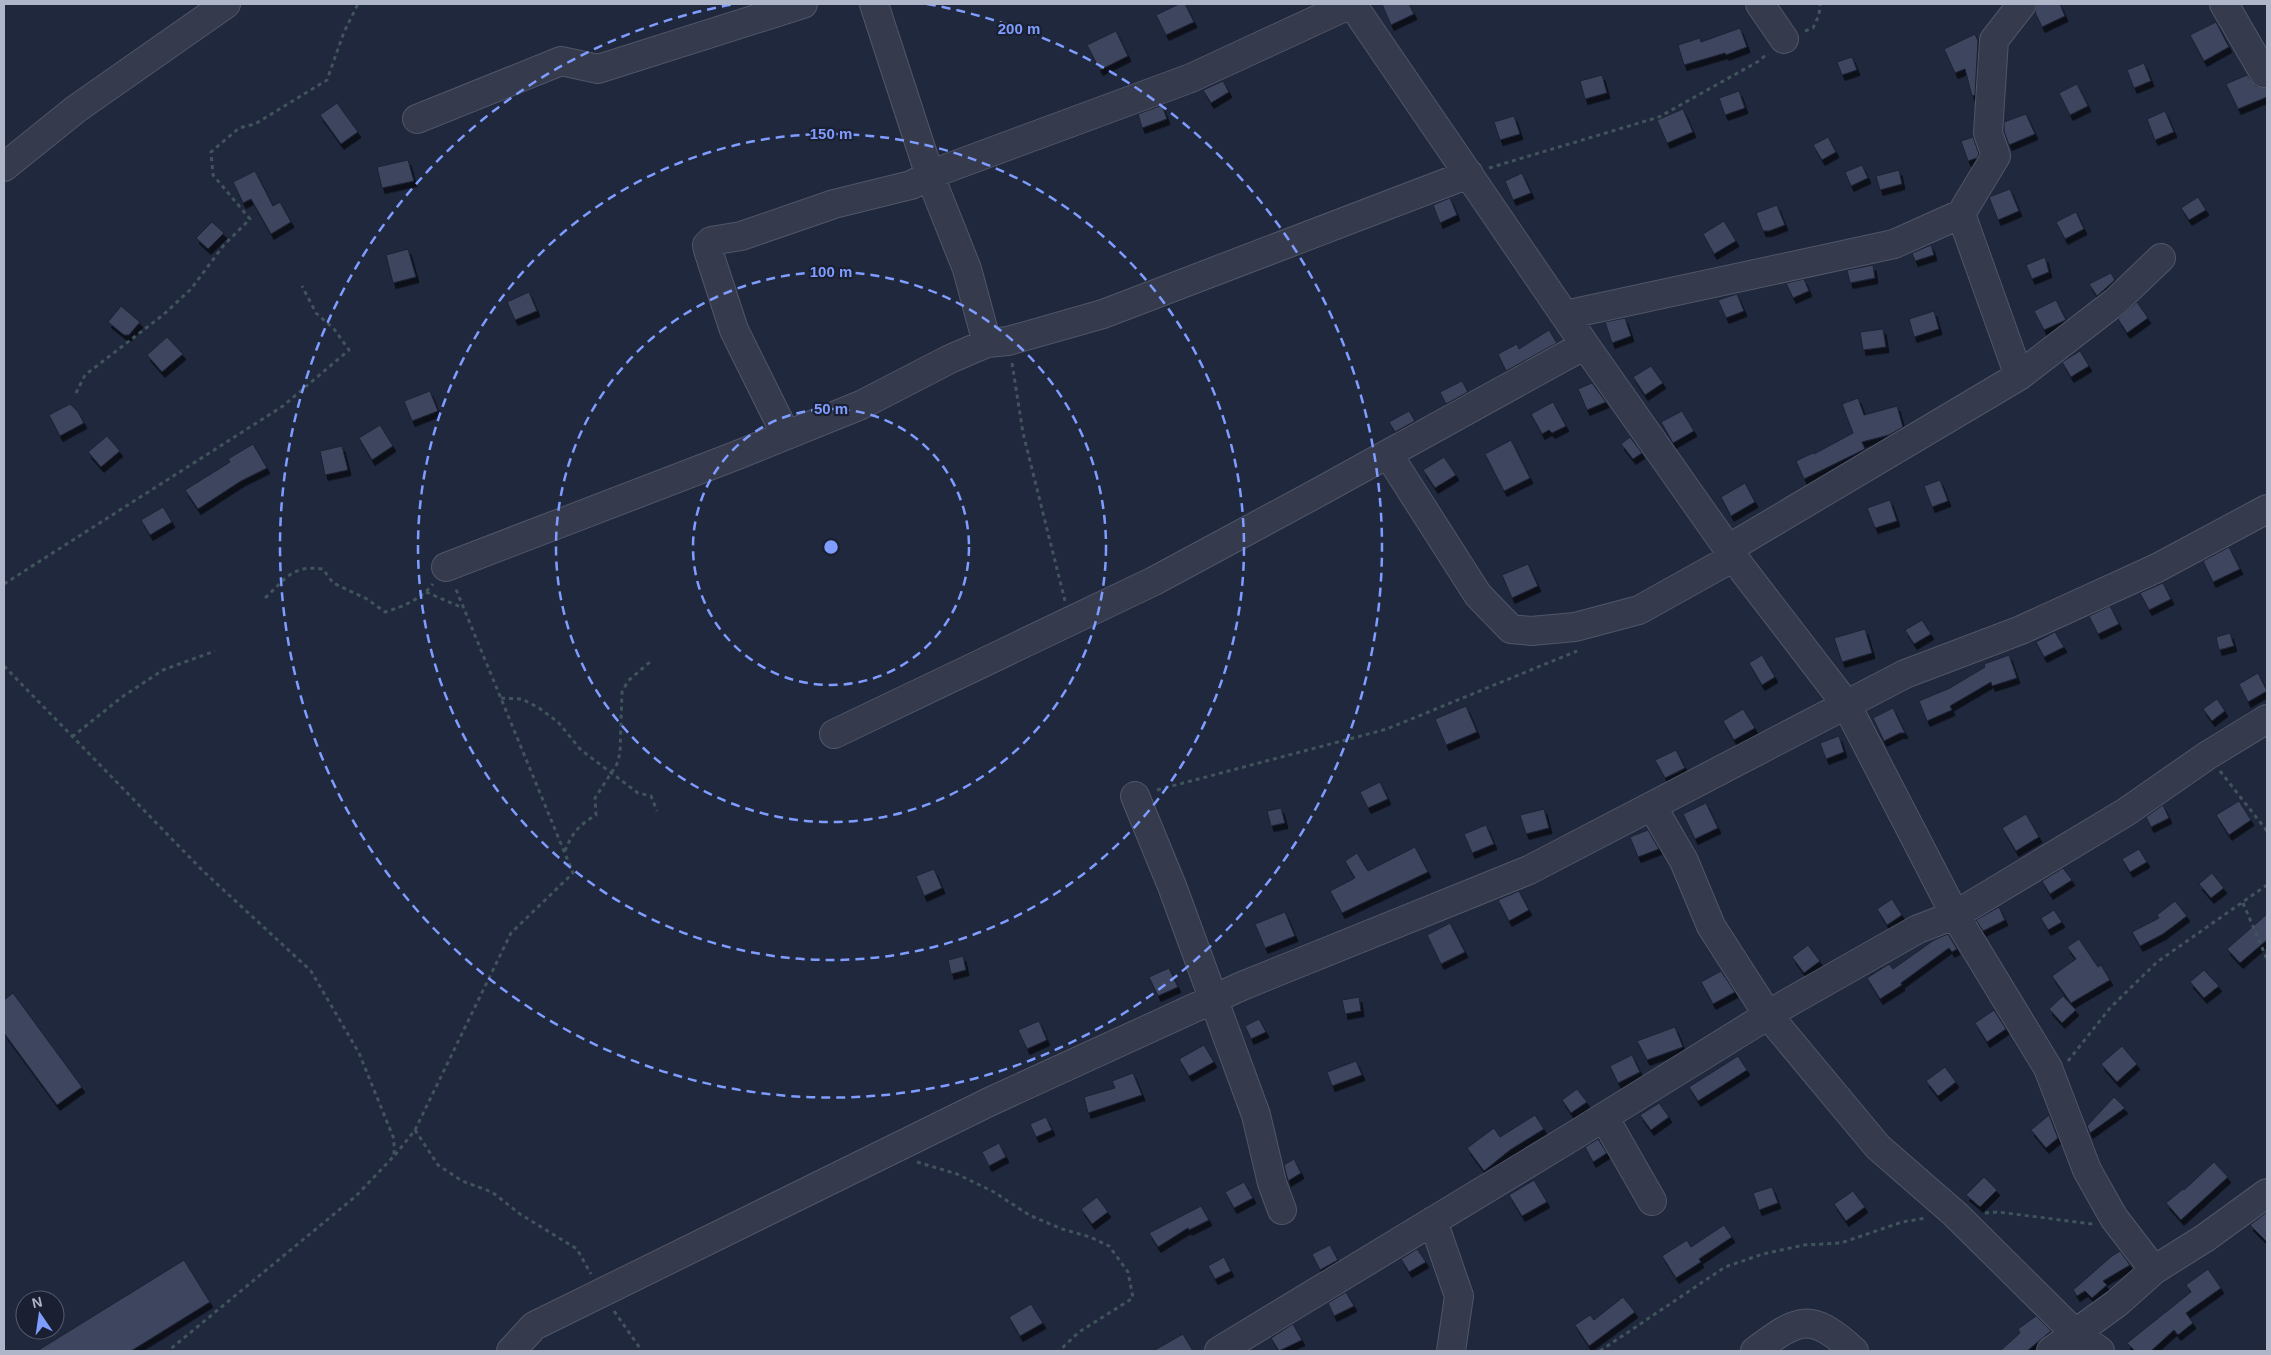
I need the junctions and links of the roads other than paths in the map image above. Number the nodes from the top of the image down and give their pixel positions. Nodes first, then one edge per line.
1 (226, 4) edge
2 (803, 4) edge
3 (874, 4) edge
4 (1351, 4) edge
5 (1760, 4) edge
6 (2022, 4) edge
7 (2224, 4) edge
8 (1784, 39) road end
9 (2264, 73) dead end
10 (417, 119) dead end
11 (4, 167) edge
12 (1469, 174) junction
13 (930, 176) junction
14 (1961, 214) junction
15 (2161, 258) dead end
16 (1565, 316) junction
17 (997, 342) junction
18 (1585, 345) junction
19 (2019, 376) junction
20 (786, 435) junction
21 (1388, 454) junction
22 (2267, 508) edge
23 (1731, 553) junction
24 (446, 567) road end
25 (1846, 704) junction
26 (2267, 719) edge
27 (834, 734) dead end
28 (1135, 796) road end
29 (1652, 806) junction
30 (1955, 915) junction
31 (1214, 999) junction
32 (1768, 1016) junction
33 (1604, 1117) junction
34 (2267, 1193) edge
35 (1652, 1202) dead end
36 (1282, 1210) dead end
37 (1433, 1221) junction
38 (2154, 1270) junction
39 (2076, 1334) junction
40 (511, 1351) edge
41 (1219, 1351) edge
42 (1451, 1351) edge
43 (1755, 1351) edge
44 (1854, 1351) edge
45 (2051, 1351) edge
46 (2100, 1351) edge

1 - 11 street
2 - 10 street
3 - 13 street
4 - 12 street
4 - 13 street
5 - 8 street
6 - 14 street
7 - 9 street
12 - 16 street
12 - 17 street
13 - 17 street
13 - 20 street
14 - 16 street
14 - 19 street
15 - 19 street
16 - 18 street
17 - 20 street
18 - 21 street
18 - 23 street
19 - 23 street
20 - 24 street
21 - 23 street
21 - 27 street
22 - 25 street
23 - 25 street
25 - 29 street
25 - 30 street
26 - 30 street
28 - 31 street
29 - 31 street
29 - 32 street
30 - 32 street
30 - 38 street
31 - 36 street
31 - 40 street
32 - 33 street
32 - 39 street
33 - 35 street
33 - 37 street
34 - 38 street
37 - 41 street
37 - 42 street
38 - 39 street
39 - 45 street
39 - 46 street
43 - 44 street

